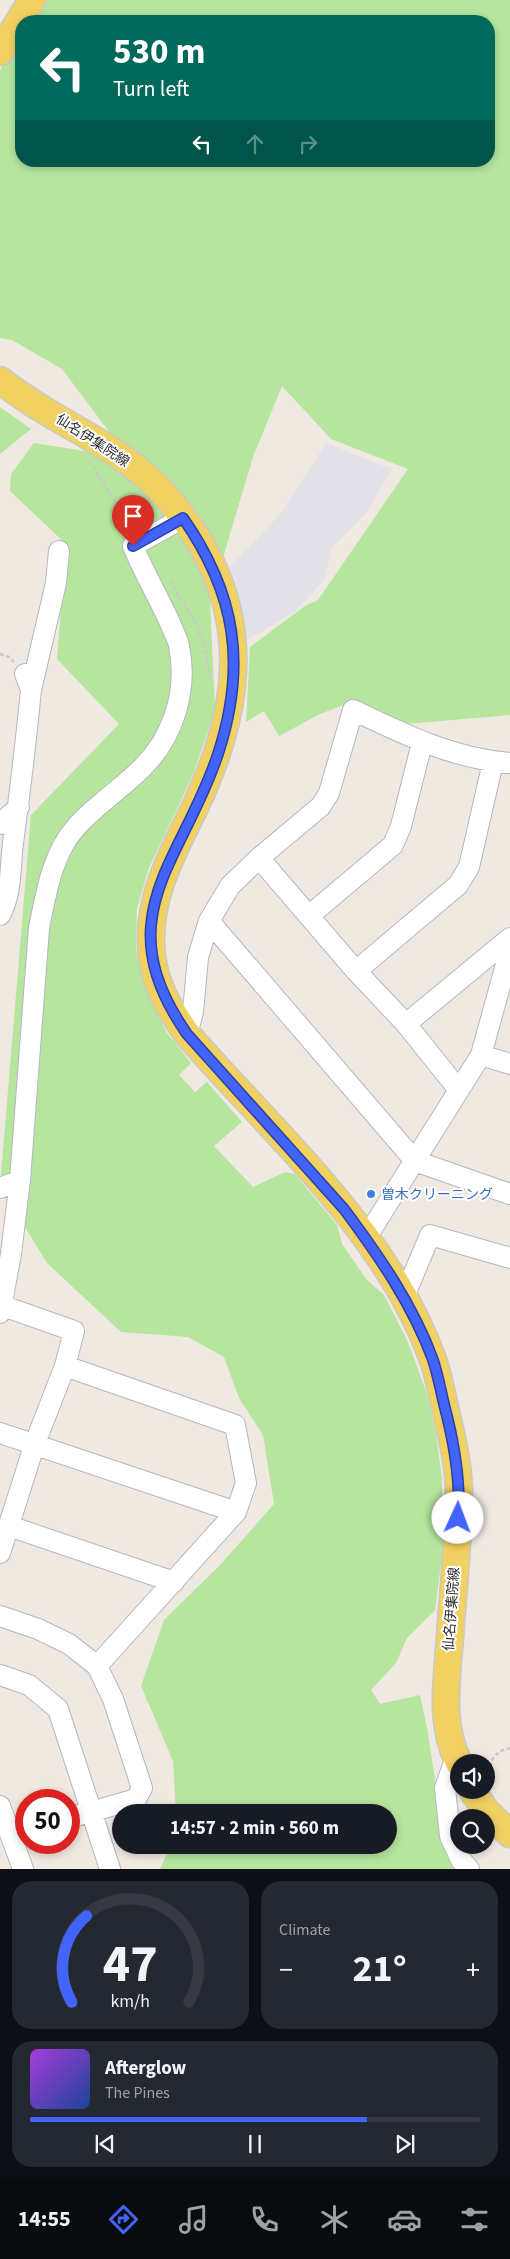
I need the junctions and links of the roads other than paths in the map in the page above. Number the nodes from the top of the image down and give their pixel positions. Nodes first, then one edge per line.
1 (32, 0) edge
2 (23, 15) edge
3 (15, 28) edge
4 (0, 52) edge
5 (0, 380) edge
6 (183, 518) junction
7 (59, 551) dead end
8 (422, 743) junction
9 (502, 762) edge
10 (19, 807) junction
11 (0, 824) edge
12 (259, 858) junction
13 (0, 914) edge
14 (310, 915) junction
15 (209, 921) junction
16 (510, 938) edge
17 (510, 950) edge
18 (356, 972) junction
19 (406, 1024) junction
20 (187, 1034) junction
21 (481, 1055) junction
22 (510, 1064) edge
23 (458, 1090) junction
24 (415, 1162) junction
25 (20, 1180) junction
26 (0, 1188) edge
27 (510, 1194) edge
28 (366, 1238) junction
29 (510, 1258) edge
30 (404, 1297) junction
31 (1, 1310) edge
32 (65, 1366) junction
33 (0, 1433) edge
34 (35, 1443) junction
35 (236, 1512) junction
36 (9, 1526) junction
37 (0, 1553) edge
38 (174, 1582) junction
39 (0, 1616) edge
40 (97, 1666) junction
41 (0, 1675) edge
42 (456, 1754) edge
43 (450, 1776) edge
44 (484, 1799) edge
45 (0, 1806) edge
46 (91, 1811) junction
47 (80, 1814) edge
48 (510, 1834) edge
49 (13, 1835) edge
50 (23, 1869) edge
51 (110, 1869) edge
52 (469, 1869) edge

1 - 2 main road
3 - 4 main road
5 - 6 main road, 仙名伊集院線
6 - 20 main road, 仙名伊集院線
6 - 25 street
7 - 10 street
8 - 9 street
8 - 12 street
8 - 14 street
9 - 18 street
10 - 11 street
10 - 13 street
12 - 14 street
12 - 15 street
14 - 18 street
15 - 20 street
15 - 24 street
16 - 19 street
17 - 21 street
18 - 19 street
19 - 23 street
20 - 28 main road, 仙名伊集院線
21 - 22 street
21 - 23 street
23 - 24 street
24 - 27 street
24 - 28 street
25 - 26 street
25 - 31 street
28 - 30 main road, 仙名伊集院線
29 - 30 street
30 - 42 main road, 仙名伊集院線
31 - 32 street
32 - 34 street
32 - 35 street
33 - 34 street
34 - 35 street
34 - 36 street
35 - 38 street
36 - 37 street
36 - 38 street
38 - 40 street
39 - 40 street
40 - 46 street
41 - 46 street
43 - 52 street
44 - 48 main road
45 - 49 street
46 - 47 street
46 - 51 street
49 - 50 street

